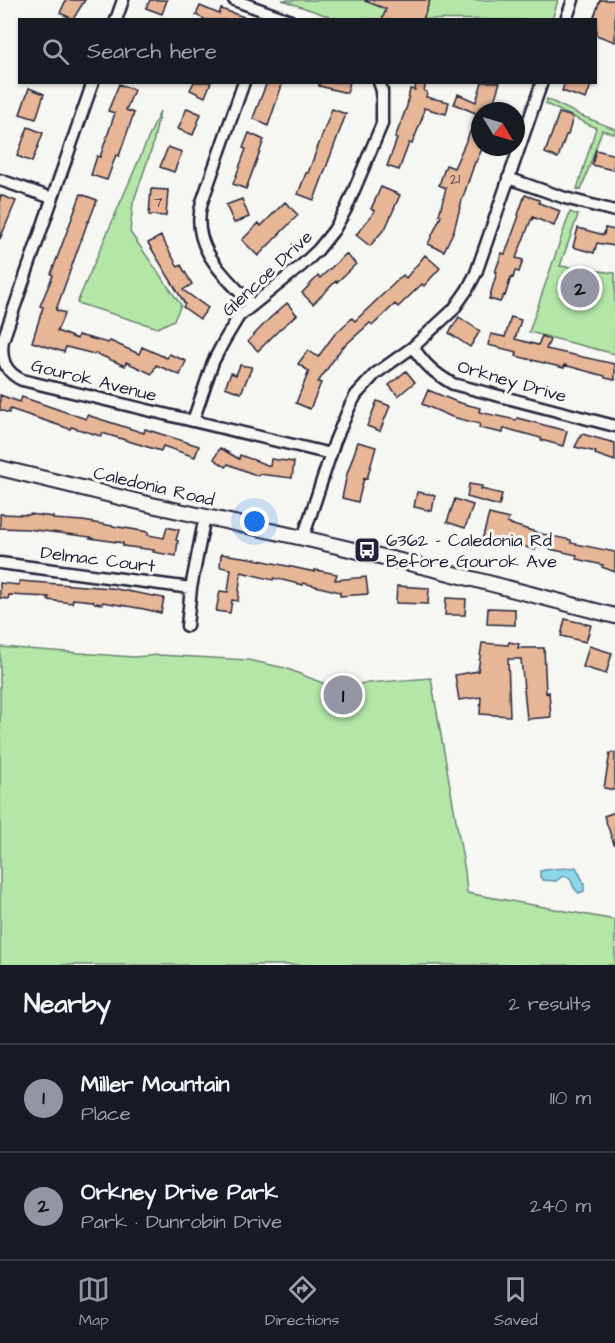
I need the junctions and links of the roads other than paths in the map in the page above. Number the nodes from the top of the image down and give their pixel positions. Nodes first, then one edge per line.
1 (123, 0) edge
2 (234, 0) edge
3 (573, 0) edge
4 (269, 16) edge
5 (117, 18) edge
6 (567, 18) edge
7 (92, 84) edge
8 (243, 84) edge
9 (380, 84) edge
10 (541, 84) edge
11 (508, 178) junction
12 (0, 180) edge
13 (52, 198) junction
14 (615, 211) edge
15 (252, 305) junction
16 (413, 347) junction
17 (193, 421) junction
18 (615, 426) edge
19 (331, 454) junction
20 (0, 468) edge
21 (205, 516) junction
22 (303, 538) junction
23 (0, 563) edge
24 (191, 588) junction
25 (615, 616) edge
26 (187, 626) dead end

1 - 5 street
2 - 4 street
3 - 6 street
7 - 13 street, Gourok Avenue
8 - 15 street
9 - 15 street, Glencoe Drive
10 - 11 street
11 - 14 street
11 - 16 street
12 - 13 street
13 - 17 street, Gourok Avenue
15 - 17 street, Glencoe Drive
16 - 18 street, Orkney Drive
16 - 19 street
17 - 19 street, Gourok Avenue
19 - 22 street
20 - 21 street, Caledonia Road
21 - 22 street, Caledonia Road
21 - 24 street
22 - 25 street, Caledonia Road
23 - 24 street, Delmac Court
24 - 26 street

